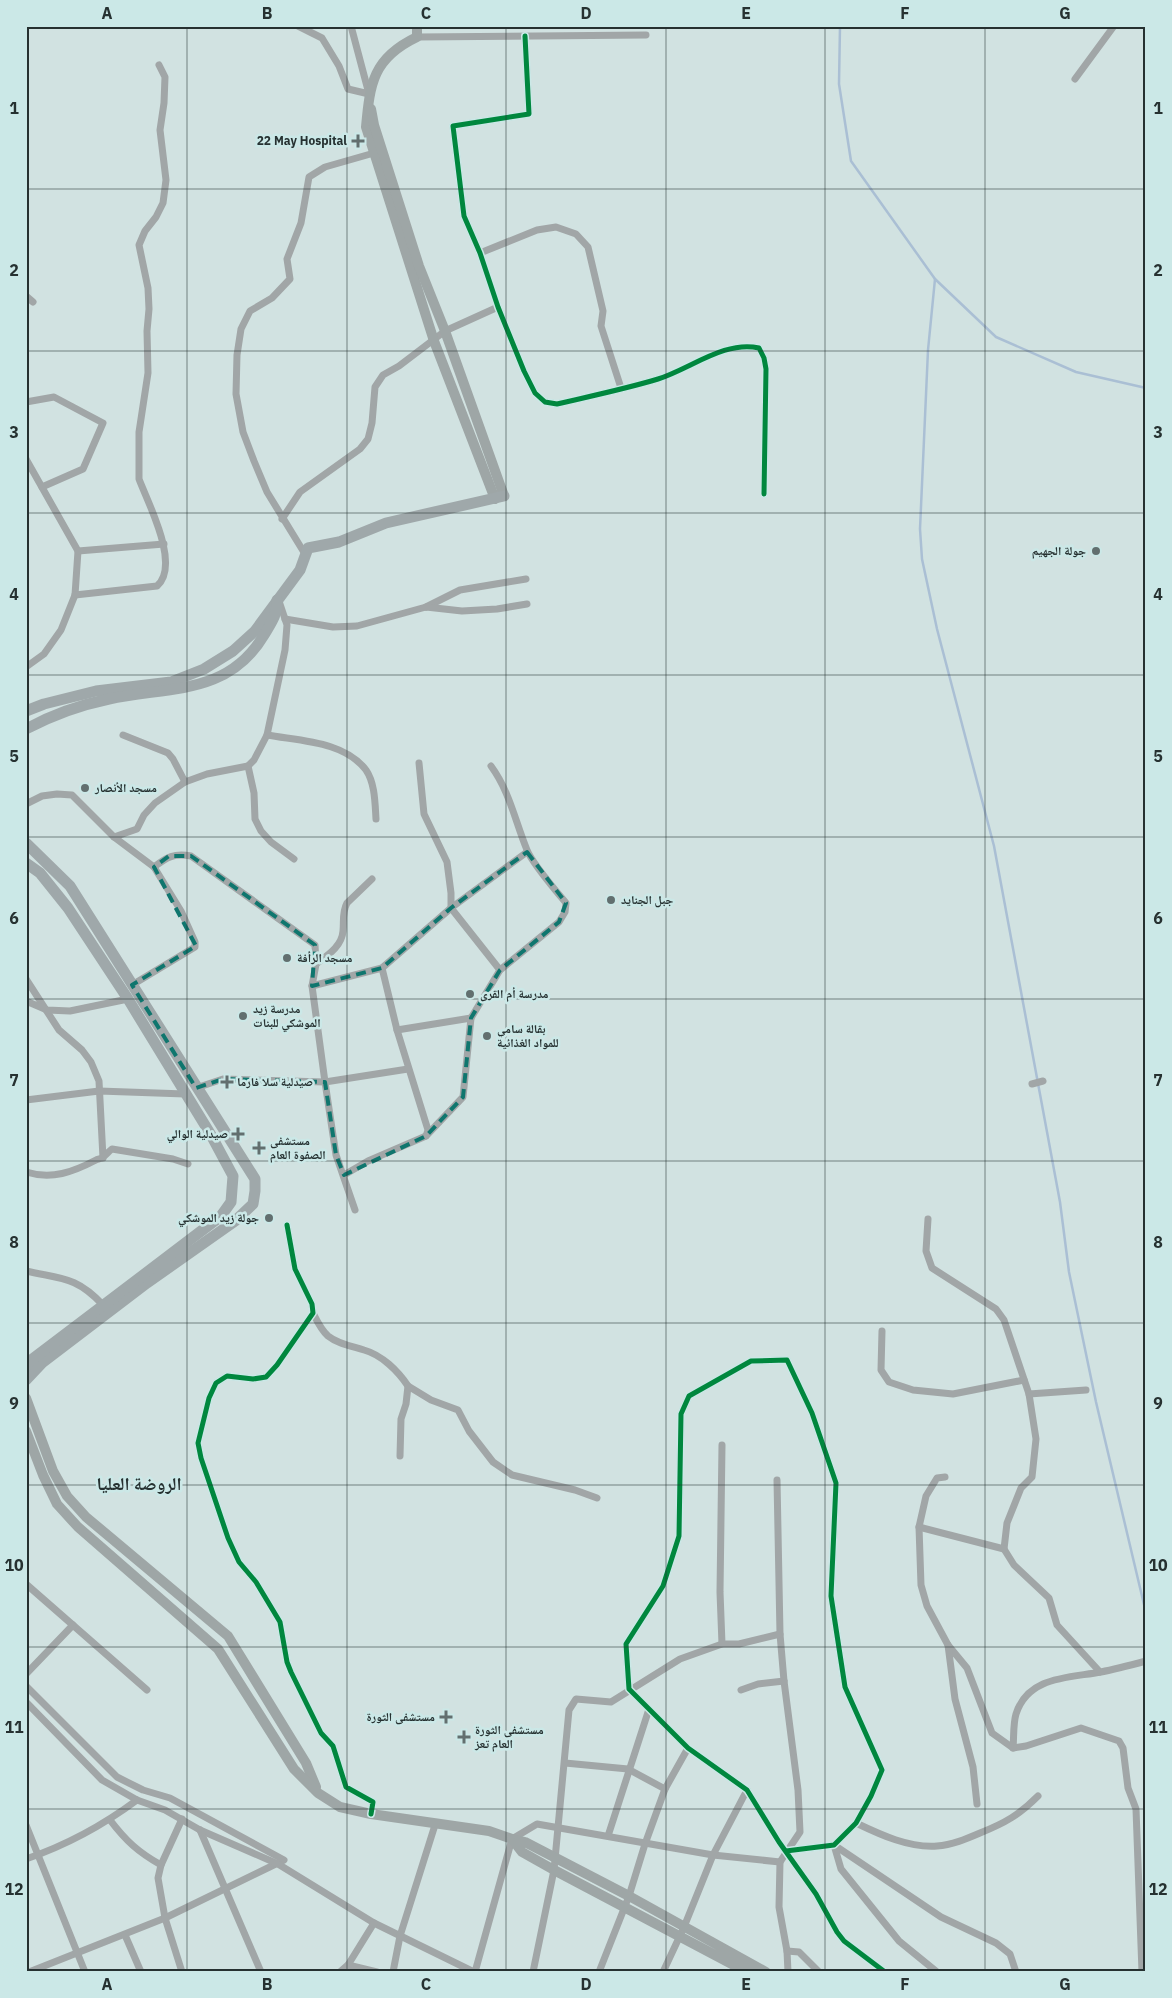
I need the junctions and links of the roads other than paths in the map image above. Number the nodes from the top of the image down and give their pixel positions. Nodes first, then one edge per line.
1 (298, 26) edge
2 (351, 26) edge
3 (1114, 26) edge
4 (417, 32) edge
5 (646, 35) dead end
6 (525, 36) junction
7 (159, 65) dead end
8 (1075, 79) dead end
9 (369, 94) junction
10 (374, 153) junction
11 (480, 253) junction
12 (26, 296) edge
13 (33, 302) dead end
14 (498, 307) junction
15 (445, 331) junction
16 (434, 341) junction
17 (621, 388) junction
18 (26, 402) edge
19 (26, 459) edge
20 (42, 487) junction
21 (764, 494) dead end
22 (500, 497) junction
23 (282, 518) junction
24 (164, 544) junction
25 (78, 551) junction
26 (305, 554) junction
27 (526, 579) dead end
28 (75, 595) junction
29 (278, 599) junction
30 (526, 604) dead end
31 (426, 608) junction
32 (285, 619) junction
33 (26, 667) edge
34 (26, 711) edge
35 (26, 729) edge
36 (123, 735) dead end
37 (267, 735) junction
38 (418, 762) dead end
39 (248, 766) junction
40 (491, 766) dead end
41 (185, 782) junction
42 (26, 804) edge
43 (376, 818) dead end
44 (114, 837) junction
45 (26, 843) edge
46 (527, 852) junction
47 (294, 859) dead end
48 (26, 863) edge
49 (154, 867) junction
50 (372, 879) dead end
51 (451, 908) junction
52 (316, 964) junction
53 (382, 968) junction
54 (500, 970) junction
55 (26, 979) edge
56 (132, 985) junction
57 (312, 986) junction
58 (128, 999) junction
59 (26, 1001) edge
60 (47, 1010) junction
61 (471, 1018) junction
62 (397, 1030) junction
63 (408, 1069) junction
64 (1042, 1081) dead end
65 (325, 1082) junction
66 (1032, 1084) dead end
67 (196, 1088) junction
68 (99, 1091) junction
69 (185, 1094) junction
70 (26, 1100) edge
71 (426, 1136) junction
72 (102, 1158) junction
73 (188, 1164) dead end
74 (26, 1172) edge
75 (344, 1175) junction
76 (355, 1210) dead end
77 (928, 1219) dead end
78 (287, 1225) dead end
79 (26, 1271) edge
80 (102, 1305) junction
81 (313, 1313) junction
82 (882, 1331) dead end
83 (26, 1366) edge
84 (26, 1380) edge
85 (1024, 1380) junction
86 (408, 1386) junction
87 (1086, 1390) dead end
88 (1029, 1394) junction
89 (26, 1398) edge
90 (26, 1431) edge
91 (722, 1445) dead end
92 (400, 1456) dead end
93 (945, 1477) dead end
94 (777, 1480) dead end
95 (597, 1498) dead end
96 (919, 1527) junction
97 (1004, 1549) junction
98 (26, 1584) edge
99 (73, 1625) junction
100 (780, 1634) junction
101 (722, 1644) junction
102 (948, 1645) junction
103 (1146, 1662) edge
104 (1100, 1672) junction
105 (26, 1674) edge
106 (784, 1681) junction
107 (26, 1686) edge
108 (629, 1689) junction
109 (147, 1690) dead end
110 (740, 1690) dead end
111 (26, 1702) edge
112 (649, 1709) junction
113 (688, 1748) junction
114 (1013, 1748) junction
115 (565, 1763) junction
116 (628, 1769) junction
117 (665, 1789) junction
118 (747, 1790) junction
119 (318, 1793) junction
120 (1038, 1796) dead end
121 (137, 1800) junction
122 (977, 1804) dead end
123 (371, 1814) junction
124 (182, 1819) junction
125 (110, 1820) junction
126 (856, 1823) junction
127 (26, 1825) edge
128 (435, 1825) junction
129 (559, 1828) junction
130 (200, 1830) junction
131 (608, 1836) junction
132 (512, 1839) junction
133 (645, 1844) junction
134 (834, 1845) junction
135 (786, 1851) junction
136 (38, 1855) junction
137 (713, 1855) junction
138 (26, 1859) edge
139 (554, 1859) junction
140 (780, 1862) junction
141 (278, 1864) junction
142 (161, 1865) junction
143 (554, 1870) junction
144 (225, 1890) junction
145 (627, 1901) junction
146 (165, 1918) junction
147 (374, 1923) junction
148 (682, 1931) junction
149 (125, 1935) junction
150 (400, 1936) junction
151 (787, 1951) junction
152 (78, 1952) junction
153 (348, 1964) junction
154 (735, 1964) edge
155 (29, 1972) edge
156 (85, 1972) edge
157 (141, 1972) edge
158 (182, 1972) edge
159 (261, 1972) edge
160 (340, 1972) edge
161 (377, 1972) edge
162 (393, 1972) edge
163 (474, 1972) edge
164 (533, 1972) edge
165 (599, 1972) edge
166 (663, 1972) edge
167 (747, 1972) edge
168 (766, 1972) edge
169 (788, 1972) edge
170 (819, 1972) edge
171 (885, 1972) edge
172 (937, 1972) edge
173 (1016, 1972) edge
174 (1142, 1972) edge

1 - 9 street
2 - 9 street
3 - 8 street
4 - 6 street
4 - 9 main road
5 - 6 street
6 - 11 street
7 - 24 street
9 - 10 main road
9 - 15 main road
10 - 16 main road
10 - 23 street
11 - 14 street
11 - 17 street
12 - 13 street
14 - 15 street
14 - 17 street
15 - 16 street
15 - 22 main road
16 - 22 main road
16 - 23 street
17 - 21 street
18 - 20 street
19 - 20 street
20 - 25 street
22 - 26 main road
23 - 26 street
24 - 25 street
24 - 28 street
25 - 28 street
26 - 29 main road
27 - 31 street
28 - 33 street
29 - 32 street
29 - 34 main road
29 - 35 main road
30 - 31 street
31 - 32 street
32 - 37 street
36 - 41 street
37 - 39 street
37 - 43 street
38 - 51 street
39 - 41 street
39 - 47 street
40 - 46 street
41 - 44 street
42 - 44 street
44 - 49 street
45 - 56 main road
46 - 51 street
46 - 54 street
48 - 58 main road
49 - 52 street
49 - 56 street
50 - 52 street
51 - 53 street
51 - 54 street
52 - 57 street
53 - 57 street
53 - 62 street
54 - 61 street
55 - 60 street
56 - 67 main road
57 - 65 street
58 - 60 street
58 - 69 main road
59 - 60 street
60 - 68 street
61 - 62 street
61 - 71 street
62 - 63 street
63 - 65 street
63 - 71 street
64 - 66 street
65 - 67 street
65 - 75 street
67 - 84 main road
68 - 69 street
68 - 70 street
68 - 72 street
69 - 80 main road
71 - 75 street
72 - 73 street
72 - 74 street
75 - 76 street
77 - 85 street
78 - 81 street
79 - 80 street
80 - 83 main road
81 - 86 street
81 - 123 street
82 - 85 street
85 - 88 street
86 - 92 street
86 - 95 street
87 - 88 street
88 - 97 street
89 - 119 main road
90 - 119 main road
91 - 101 street
93 - 96 street
94 - 100 street
96 - 97 street
96 - 102 street
97 - 104 street
98 - 99 street
99 - 105 street
99 - 109 street
100 - 101 street
100 - 106 street
101 - 108 street
102 - 114 street
102 - 122 street
103 - 104 street
104 - 114 street
106 - 110 street
106 - 135 street
107 - 141 street
108 - 112 street
108 - 115 street
108 - 126 street
111 - 121 street
112 - 113 street
112 - 116 street
113 - 117 street
113 - 118 street
114 - 174 street
115 - 116 street
115 - 129 street
116 - 117 street
116 - 131 street
117 - 133 street
118 - 135 street
118 - 137 street
119 - 123 main road
120 - 126 street
121 - 124 street
121 - 125 street
123 - 128 main road
124 - 130 street
124 - 142 street
125 - 136 street
125 - 142 street
126 - 134 street
127 - 136 street
128 - 132 main road
128 - 150 street
129 - 131 street
129 - 132 street
129 - 139 street
130 - 141 street
130 - 144 street
131 - 133 street
132 - 139 main road
132 - 143 main road
132 - 163 street
133 - 137 street
133 - 145 street
134 - 135 street
134 - 172 street
134 - 173 street
135 - 140 street
135 - 171 street
136 - 138 street
136 - 152 street
137 - 140 street
137 - 148 street
139 - 143 street
139 - 145 main road
140 - 151 street
141 - 144 street
141 - 147 street
142 - 146 street
143 - 145 main road
143 - 164 street
144 - 146 street
144 - 159 street
145 - 148 main road
145 - 165 street
146 - 149 street
146 - 158 street
147 - 150 street
147 - 153 street
148 - 154 main road
148 - 166 street
149 - 152 street
149 - 157 street
150 - 162 street
150 - 163 street
151 - 169 street
151 - 170 street
152 - 155 street
152 - 156 street
153 - 160 street
153 - 161 street
154 - 167 main road
154 - 168 main road

